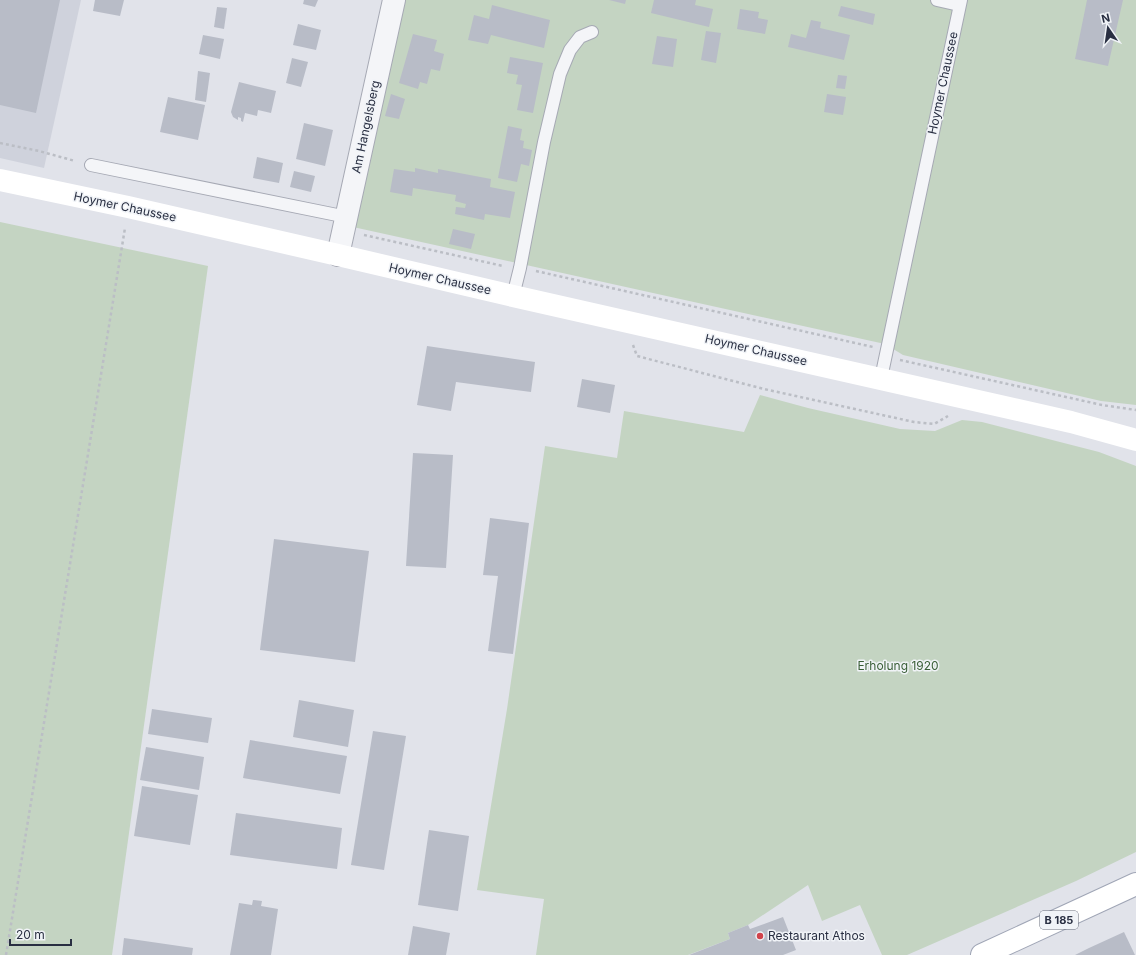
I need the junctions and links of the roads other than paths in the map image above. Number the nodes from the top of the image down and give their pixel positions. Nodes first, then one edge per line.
1 (394, 0) edge
2 (937, 0) edge
3 (960, 3) edge
4 (592, 32) dead end
5 (91, 165) road end
6 (0, 180) edge
7 (345, 224) junction
8 (338, 255) junction
9 (513, 296) junction
10 (881, 378) junction
11 (1136, 440) edge
12 (1136, 884) edge
13 (982, 955) edge

1 - 7 street, Am Hangelsberg
2 - 3 lane
3 - 10 lane, Hoymer Chaussee
4 - 9 lane
5 - 7 lane
6 - 8 main road, Hoymer Chaussee
7 - 8 street, Am Hangelsberg
8 - 9 main road, Hoymer Chaussee
9 - 10 main road, Hoymer Chaussee
10 - 11 main road, Hoymer Chaussee
12 - 13 main road, B 185

